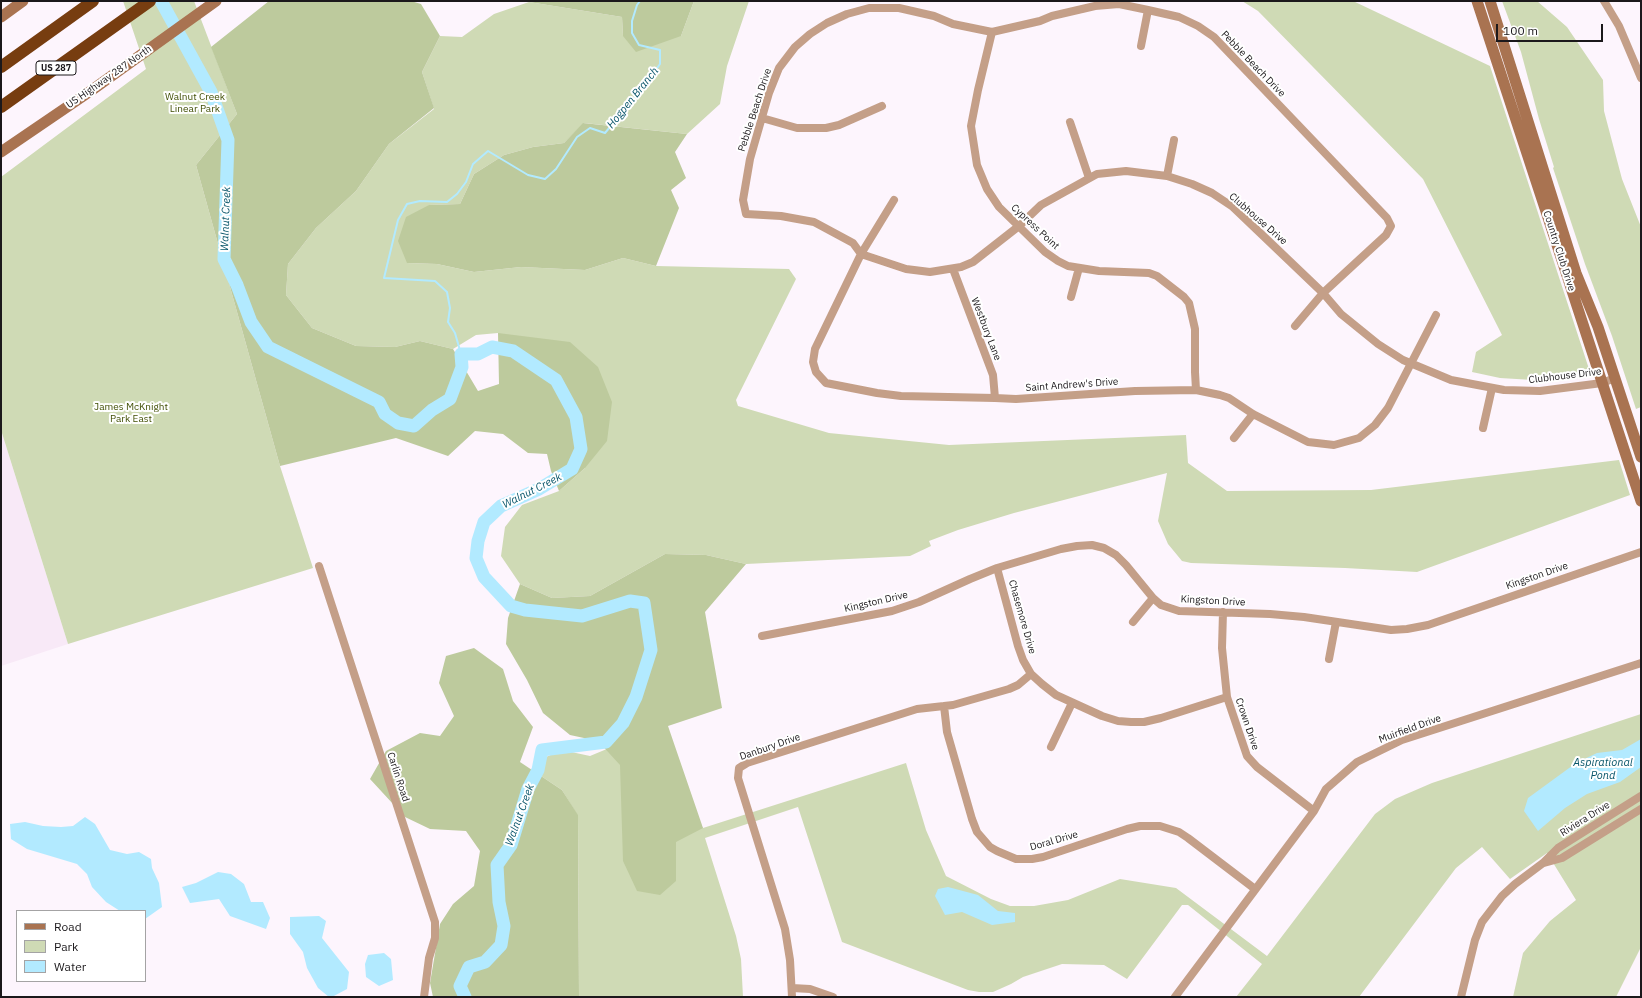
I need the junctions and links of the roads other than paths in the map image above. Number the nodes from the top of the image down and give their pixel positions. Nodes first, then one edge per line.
1 (23, 1) edge
2 (93, 1) edge
3 (150, 1) edge
4 (216, 1) edge
5 (1477, 1) edge
6 (1490, 1) edge
7 (1604, 1) edge
8 (1148, 10) junction
9 (1, 17) edge
10 (992, 32) junction
11 (1141, 46) dead end
12 (1, 67) edge
13 (1641, 78) edge
14 (882, 106) dead end
15 (1, 107) edge
16 (762, 118) junction
17 (1070, 122) dead end
18 (1174, 140) dead end
19 (1, 152) edge
20 (1167, 176) junction
21 (1089, 178) junction
22 (894, 200) dead end
23 (746, 214) joint
24 (1020, 226) junction
25 (861, 254) junction
26 (1079, 268) junction
27 (953, 269) junction
28 (1323, 293) junction
29 (1071, 297) dead end
30 (1436, 315) dead end
31 (1295, 326) dead end
32 (1411, 364) junction
33 (1615, 378) junction
34 (1602, 382) junction
35 (1492, 388) junction
36 (1196, 390) junction
37 (995, 398) junction
38 (1252, 414) junction
39 (1483, 428) dead end
40 (1234, 438) dead end
41 (1641, 457) edge
42 (1641, 501) edge
43 (1641, 552) edge
44 (319, 566) dead end
45 (997, 568) junction
46 (1153, 598) junction
47 (1223, 612) junction
48 (1133, 622) dead end
49 (1336, 622) junction
50 (762, 636) dead end
51 (1330, 659) dead end
52 (1641, 663) edge
53 (1032, 674) junction
54 (1227, 697) junction
55 (1072, 703) junction
56 (944, 706) junction
57 (1051, 747) dead end
58 (1641, 796) edge
59 (1641, 809) edge
60 (1314, 811) junction
61 (1543, 863) junction
62 (1255, 889) junction
63 (792, 988) junction
64 (424, 997) edge
65 (792, 997) edge
66 (833, 997) edge
67 (1174, 997) edge
68 (1461, 997) edge

1 - 9 main road
2 - 12 highway
3 - 15 highway, US 287
4 - 19 main road, US Highway 287 North
5 - 34 main road, Country Club Drive
6 - 33 main road, Country Club Drive
7 - 13 street
8 - 10 street, Pebble Beach Drive
8 - 11 street
8 - 28 street, Pebble Beach Drive
10 - 16 street, Pebble Beach Drive
10 - 24 street, Cypress Point
14 - 16 street
16 - 23 street, Pebble Beach Drive
17 - 21 street
18 - 20 street
20 - 21 street, Clubhouse Drive
20 - 28 street, Clubhouse Drive
21 - 24 street, Clubhouse Drive
22 - 25 street, Saint Andrew's Drive
23 - 25 street, Clubhouse Drive
24 - 26 street, Cypress Point
24 - 27 street, Clubhouse Drive
25 - 27 street, Clubhouse Drive
25 - 37 street, Saint Andrew's Drive
26 - 29 street
26 - 36 street, Cypress Point
27 - 37 street, Westbury Lane
28 - 31 street
28 - 32 street, Clubhouse Drive
30 - 32 street, Saint Andrew's Drive
32 - 35 street, Clubhouse Drive
32 - 38 street, Saint Andrew's Drive
33 - 34 street, Clubhouse Drive
33 - 41 main road, Country Club Drive
34 - 35 street, Clubhouse Drive
34 - 42 main road, Country Club Drive
35 - 39 street
36 - 37 street, Saint Andrew's Drive
36 - 38 street, Saint Andrew's Drive
38 - 40 street
43 - 49 street, Kingston Drive
44 - 64 street, Carlin Road
45 - 46 street, Kingston Drive
45 - 50 street, Kingston Drive
45 - 53 street, Chasemore Drive
46 - 47 street, Kingston Drive
46 - 48 street
47 - 49 street, Kingston Drive
47 - 54 street, Crown Drive
49 - 51 street
52 - 60 street, Muirfield Drive
53 - 55 street, Chasemore Drive
53 - 56 street, Danbury Drive
54 - 55 street, Chasemore Drive
54 - 60 street, Crown Drive
55 - 57 street
56 - 62 street, Doral Drive
56 - 63 street, Danbury Drive
58 - 61 street, Riviera Drive
59 - 61 street, Riviera Drive
60 - 62 street, Muirfield Drive
61 - 68 street, Riviera Drive
62 - 67 street, Muirfield Drive
63 - 65 street, Danbury Drive
63 - 66 street

